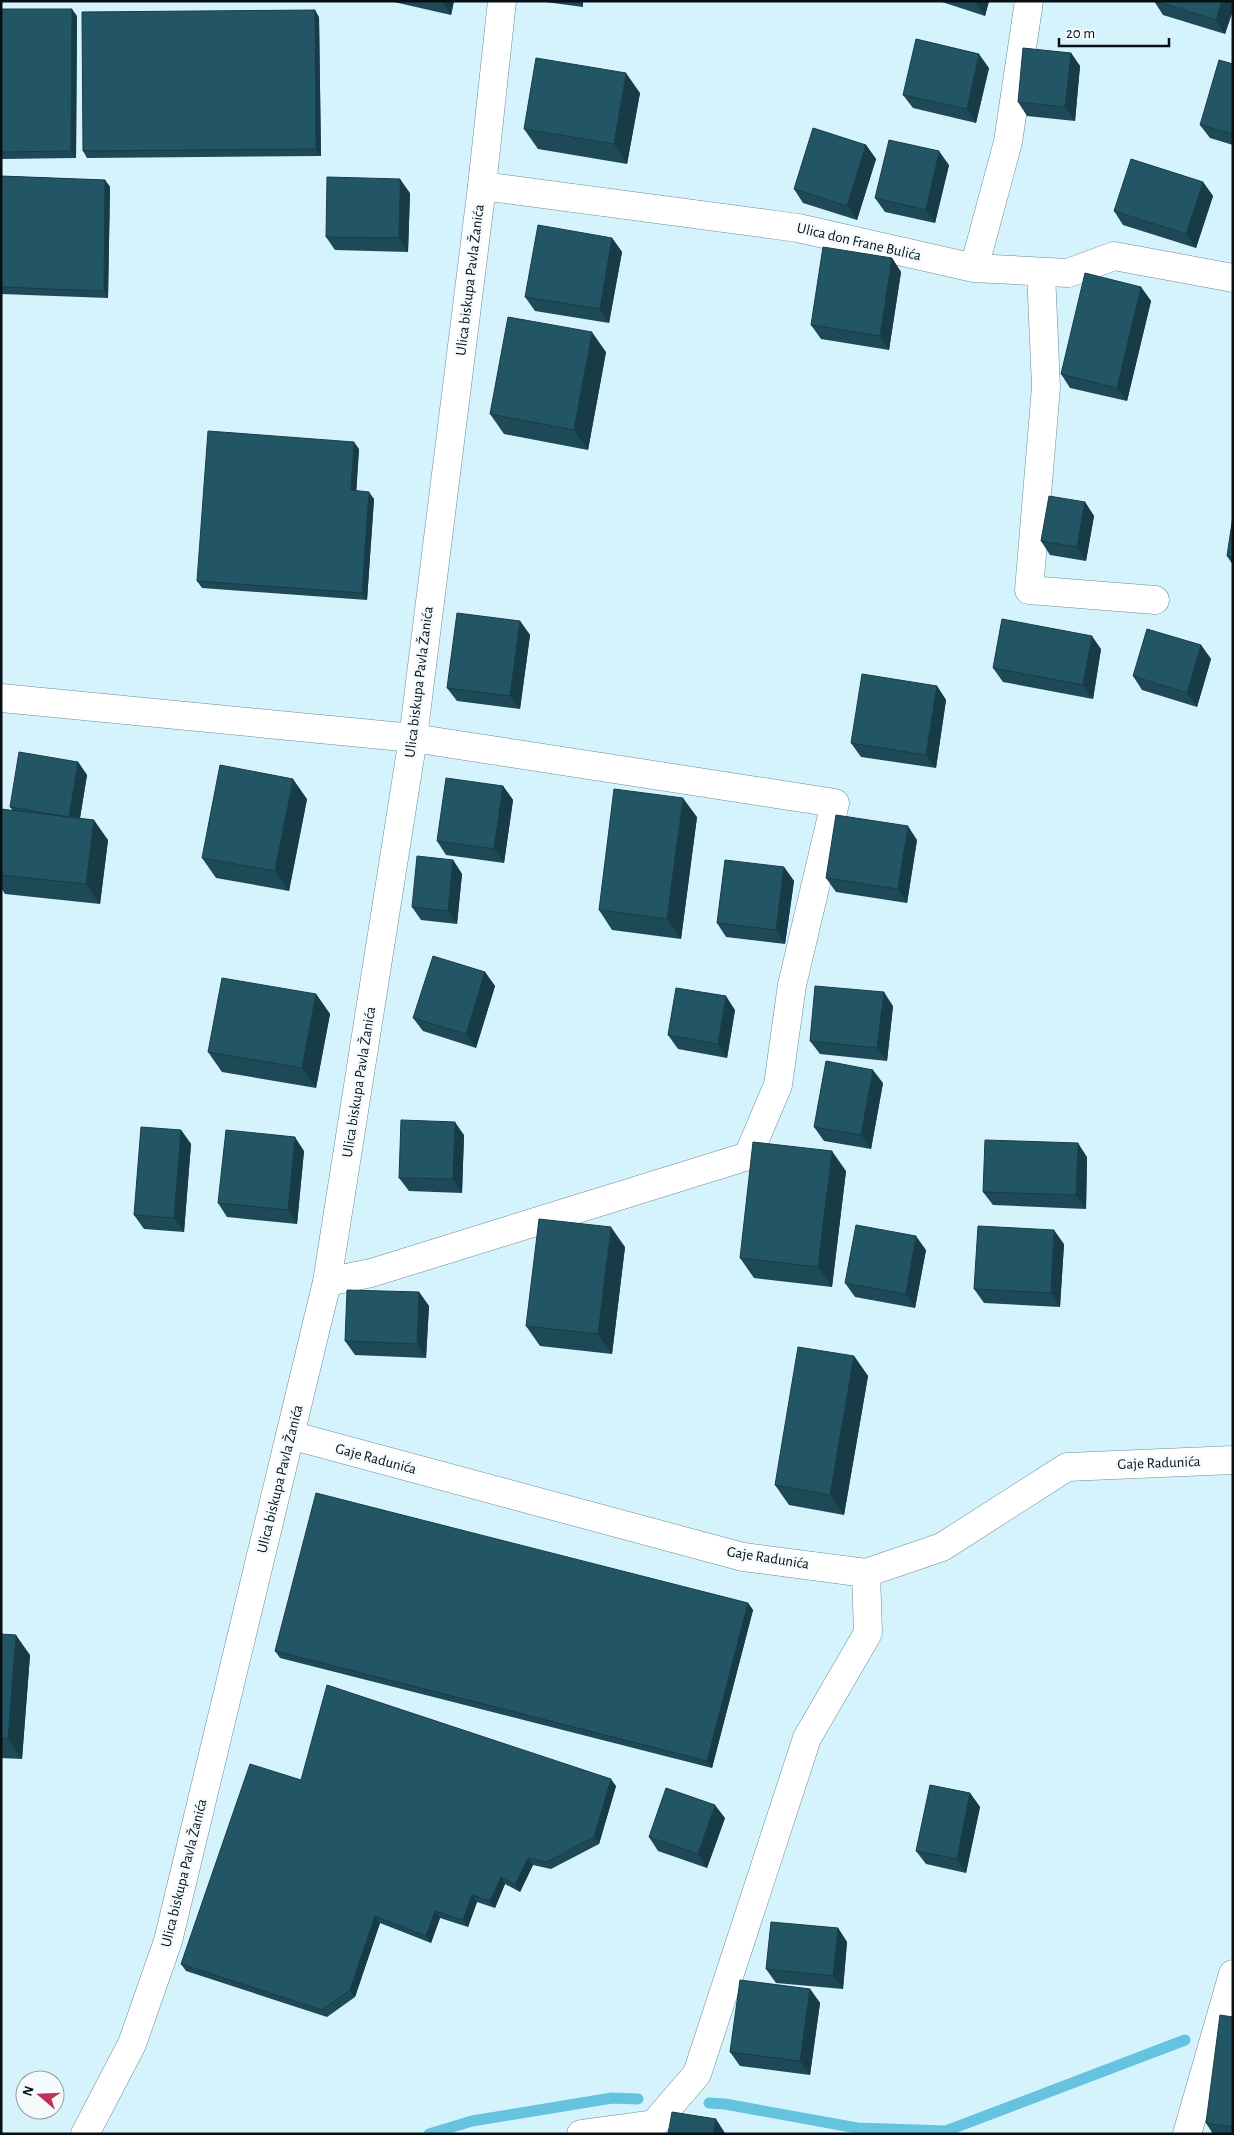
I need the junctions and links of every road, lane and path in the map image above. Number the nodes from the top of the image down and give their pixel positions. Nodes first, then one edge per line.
1 (502, 1) edge
2 (1030, 1) edge
3 (482, 186) junction
4 (974, 268) junction
5 (1041, 272) junction
6 (1233, 278) edge
7 (1155, 600) dead end
8 (1, 698) edge
9 (413, 738) junction
10 (327, 1282) junction
11 (290, 1436) junction
12 (1233, 1460) edge
13 (866, 1573) junction
14 (1233, 1974) edge
15 (85, 2134) edge
16 (581, 2134) edge
17 (1188, 2134) edge

1 - 3 street, Ulica biskupa Pavla Žanića
2 - 4 street
3 - 4 street, Ulica don Frane Bulića
3 - 9 street, Ulica biskupa Pavla Žanića
4 - 5 street, Ulica don Frane Bulića
5 - 6 street, Ulica don Frane Bulića
5 - 7 street
8 - 9 street
9 - 10 street, Ulica biskupa Pavla Žanića
9 - 10 street
10 - 11 street, Ulica biskupa Pavla Žanića
11 - 13 street, Gaje Radunića
11 - 15 street, Ulica biskupa Pavla Žanića
12 - 13 street, Gaje Radunića
13 - 16 street
14 - 17 street

